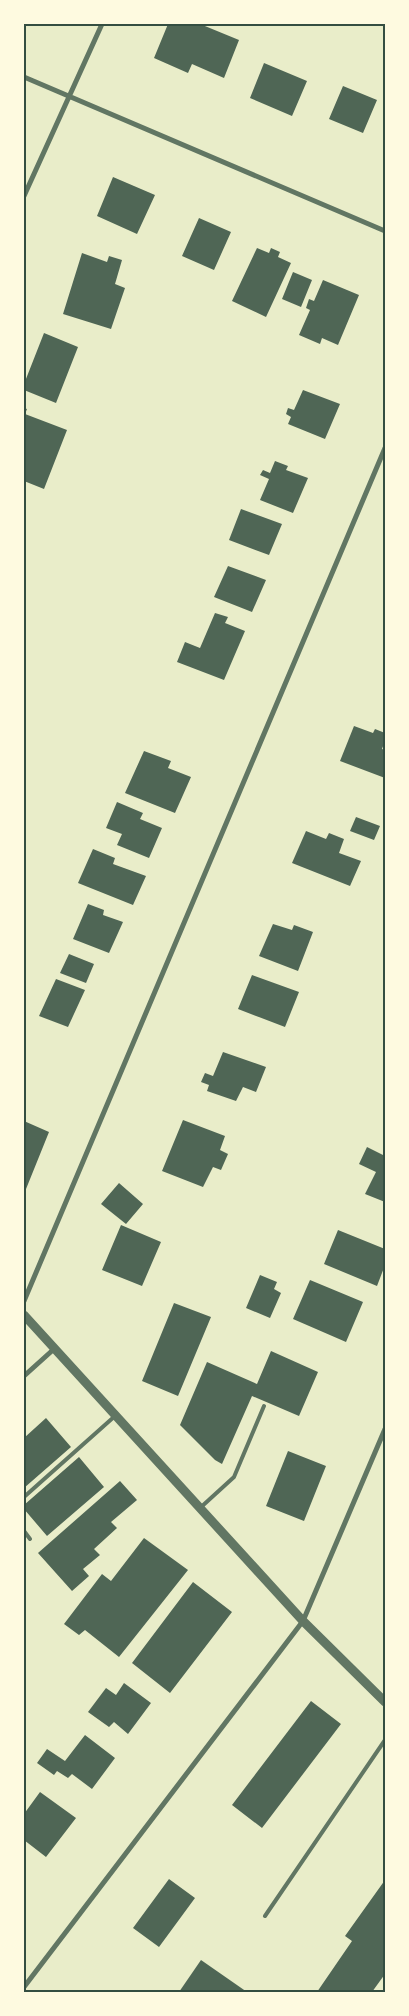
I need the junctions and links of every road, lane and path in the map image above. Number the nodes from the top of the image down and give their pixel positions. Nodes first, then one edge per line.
1 (102, 24) edge
2 (24, 77) edge
3 (69, 97) junction
4 (24, 196) edge
5 (385, 231) edge
6 (385, 448) edge
7 (24, 1301) edge
8 (24, 1315) edge
9 (54, 1349) junction
10 (24, 1376) edge
11 (264, 1406) dead end
12 (115, 1416) junction
13 (385, 1429) edge
14 (24, 1496) edge
15 (200, 1508) junction
16 (24, 1531) edge
17 (30, 1540) dead end
18 (303, 1621) junction
19 (385, 1702) edge
20 (385, 1740) edge
21 (265, 1916) dead end
22 (24, 1987) edge

1 - 3 street
2 - 3 street
3 - 4 street
3 - 5 street
6 - 7 street
8 - 9 street
9 - 10 street
9 - 12 street
11 - 15 lane
12 - 14 lane
12 - 15 street
13 - 18 street
15 - 18 street
16 - 17 lane
18 - 19 street
18 - 22 street
20 - 21 lane

